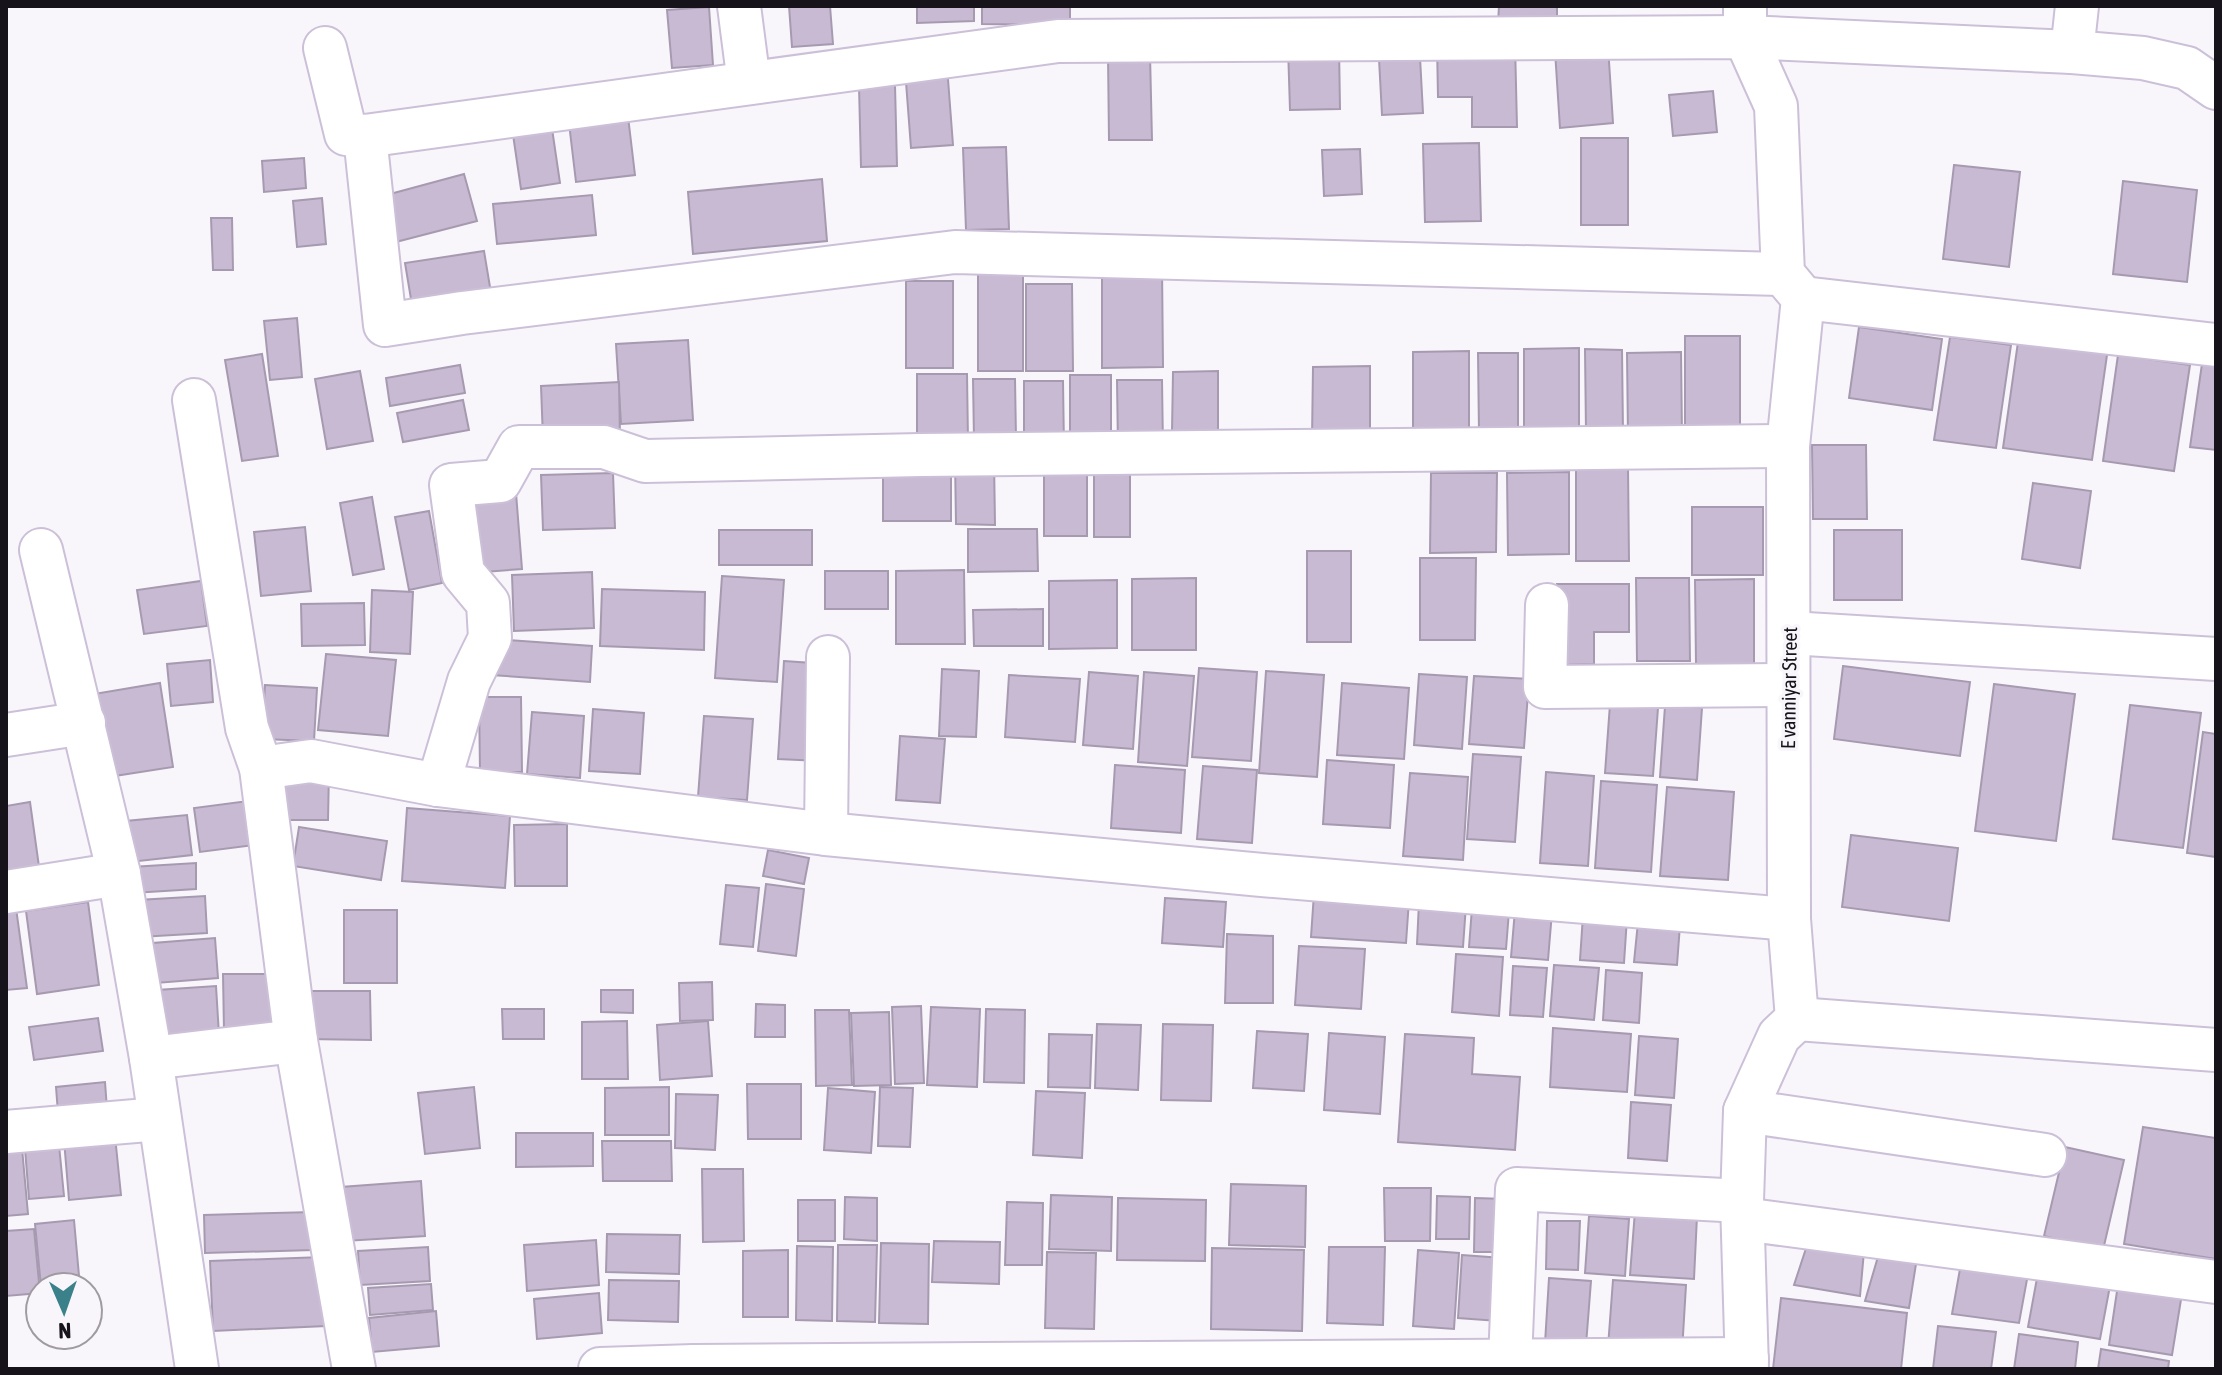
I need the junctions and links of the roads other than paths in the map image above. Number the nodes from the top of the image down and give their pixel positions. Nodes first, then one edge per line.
1 (739, 6) edge
2 (2077, 6) edge
3 (1745, 22) edge
4 (325, 48) dead end
5 (2072, 52) junction
6 (749, 83) junction
7 (2216, 88) edge
8 (365, 136) junction
9 (1793, 286) junction
10 (2216, 345) edge
11 (194, 400) dead end
12 (1788, 446) junction
13 (41, 550) dead end
14 (1547, 605) dead end
15 (1790, 633) junction
16 (828, 657) dead end
17 (2216, 659) edge
18 (1788, 685) junction
19 (84, 723) junction
20 (6, 735) edge
21 (261, 768) junction
22 (438, 785) junction
23 (826, 834) junction
24 (119, 874) junction
25 (6, 892) edge
26 (1789, 919) junction
27 (1797, 1019) junction
28 (296, 1041) junction
29 (2216, 1050) edge
30 (151, 1058) junction
31 (1745, 1111) junction
32 (159, 1119) junction
33 (6, 1132) edge
34 (2045, 1155) dead end
35 (1742, 1210) junction
36 (2216, 1282) edge
37 (1510, 1361) junction
38 (1747, 1364) edge
39 (694, 1368) edge
40 (197, 1369) edge
41 (354, 1369) edge
42 (600, 1369) edge

1 - 6 street
2 - 5 street
3 - 5 street
3 - 6 street
3 - 9 street, E vanniyar Street
4 - 8 street
5 - 7 street
6 - 8 street
8 - 9 street
9 - 10 street
9 - 12 street, E vanniyar Street
11 - 21 street
12 - 15 street, E vanniyar Street
12 - 22 street
13 - 19 street
14 - 18 street
15 - 17 street
15 - 18 street, E vanniyar Street
16 - 23 street
18 - 26 street, E vanniyar Street
19 - 20 street
19 - 24 street
21 - 22 street
21 - 28 street
22 - 23 street
23 - 26 street
24 - 25 street
24 - 30 street
26 - 27 street, E vanniyar Street
27 - 29 street
27 - 31 street
28 - 30 street
28 - 41 street
30 - 32 street
31 - 34 street
31 - 35 street
32 - 33 street
32 - 40 street
35 - 36 street
35 - 37 street
35 - 38 street
37 - 38 street
37 - 39 street
39 - 42 street

